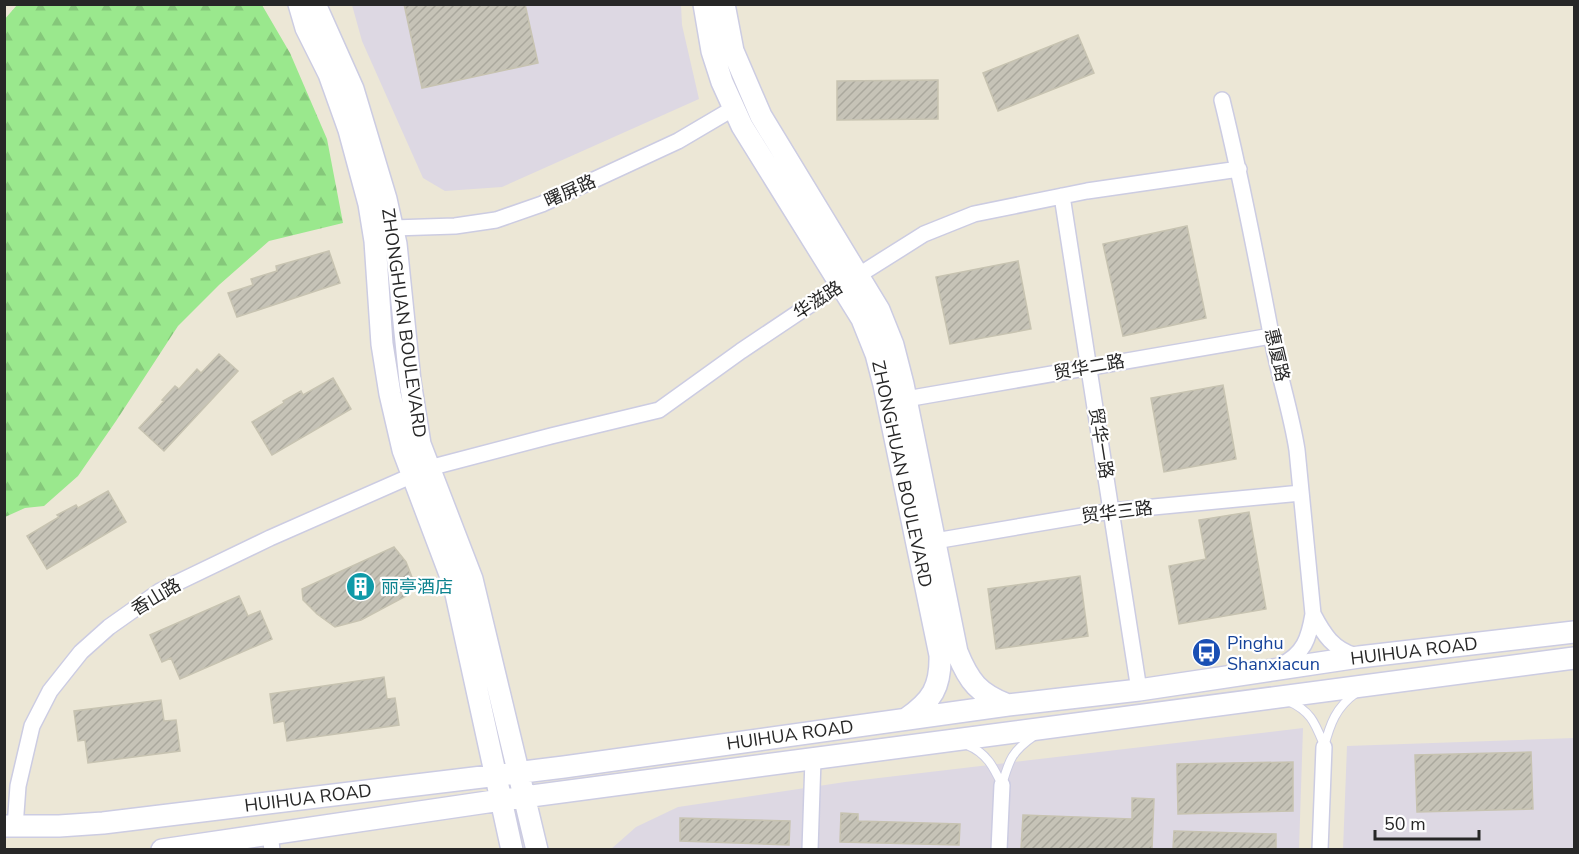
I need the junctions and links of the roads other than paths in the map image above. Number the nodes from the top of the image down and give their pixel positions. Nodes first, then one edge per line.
1 (704, 4) edge
2 (724, 4) edge
3 (310, 6) edge
4 (1222, 100) dead end
5 (734, 108) junction
6 (1239, 169) junction
7 (1062, 196) junction
8 (393, 228) junction
9 (850, 280) junction
10 (1271, 336) junction
11 (1088, 367) junction
12 (906, 399) junction
13 (421, 472) junction
14 (1301, 493) junction
15 (1111, 511) junction
16 (935, 542) junction
17 (1313, 614) junction
18 (1575, 632) edge
19 (1359, 657) junction
20 (1575, 658) edge
21 (1274, 669) junction
22 (1366, 686) junction
23 (1139, 690) junction
24 (1280, 697) junction
25 (1008, 705) junction
26 (906, 719) junction
27 (1044, 728) junction
28 (956, 740) junction
29 (1324, 747) junction
30 (813, 759) junction
31 (519, 772) junction
32 (496, 775) junction
33 (1002, 785) junction
34 (524, 797) junction
35 (501, 800) junction
36 (10, 826) edge
37 (271, 842) edge
38 (162, 849) edge
39 (512, 849) edge
40 (537, 849) edge
41 (810, 849) edge
42 (999, 849) edge
43 (1320, 849) edge

1 - 5 street, ZHONGHUAN BOULEVARD
2 - 9 street, ZHONGHUAN BOULEVARD
3 - 8 street, ZHONGHUAN BOULEVARD
3 - 13 street, ZHONGHUAN BOULEVARD
4 - 6 street, 惠厦路
5 - 8 street, 曙屏路
5 - 9 street, ZHONGHUAN BOULEVARD
6 - 7 street, 华滋路
6 - 10 street, 惠厦路
7 - 9 street, 华滋路
7 - 11 street, 贸华一路
8 - 13 street, ZHONGHUAN BOULEVARD
9 - 12 street, ZHONGHUAN BOULEVARD
9 - 13 street, 华滋路
9 - 26 street, ZHONGHUAN BOULEVARD
10 - 11 street, 贸华二路
10 - 14 street, 惠厦路
11 - 12 street, 贸华二路
11 - 15 street, 贸华一路
12 - 16 street, ZHONGHUAN BOULEVARD
13 - 31 street, ZHONGHUAN BOULEVARD
13 - 32 street, ZHONGHUAN BOULEVARD
13 - 36 street, 香山路
14 - 15 street, 贸华三路
14 - 17 street, 惠厦路
15 - 16 street, 贸华三路
15 - 23 street, 贸华一路
16 - 25 street, ZHONGHUAN BOULEVARD
17 - 19 street
17 - 21 street
18 - 19 street, HUIHUA ROAD
19 - 21 street, HUIHUA ROAD
20 - 22 street, HUIHUA ROAD
21 - 23 street, HUIHUA ROAD
22 - 24 street, HUIHUA ROAD
22 - 29 lane
23 - 25 street, HUIHUA ROAD
24 - 27 street, HUIHUA ROAD
24 - 29 lane
25 - 26 street, HUIHUA ROAD
26 - 31 street, HUIHUA ROAD
27 - 28 street, HUIHUA ROAD
27 - 33 lane
28 - 30 street, HUIHUA ROAD
28 - 33 lane
29 - 43 street
30 - 34 street, HUIHUA ROAD
30 - 41 street
31 - 32 street, HUIHUA ROAD
31 - 34 street, ZHONGHUAN BOULEVARD
32 - 35 street, ZHONGHUAN BOULEVARD
32 - 36 street, HUIHUA ROAD
33 - 42 street
34 - 35 street, HUIHUA ROAD
34 - 40 street, ZHONGHUAN BOULEVARD
35 - 37 street, HUIHUA ROAD
35 - 39 street, ZHONGHUAN BOULEVARD
37 - 38 street, HUIHUA ROAD

